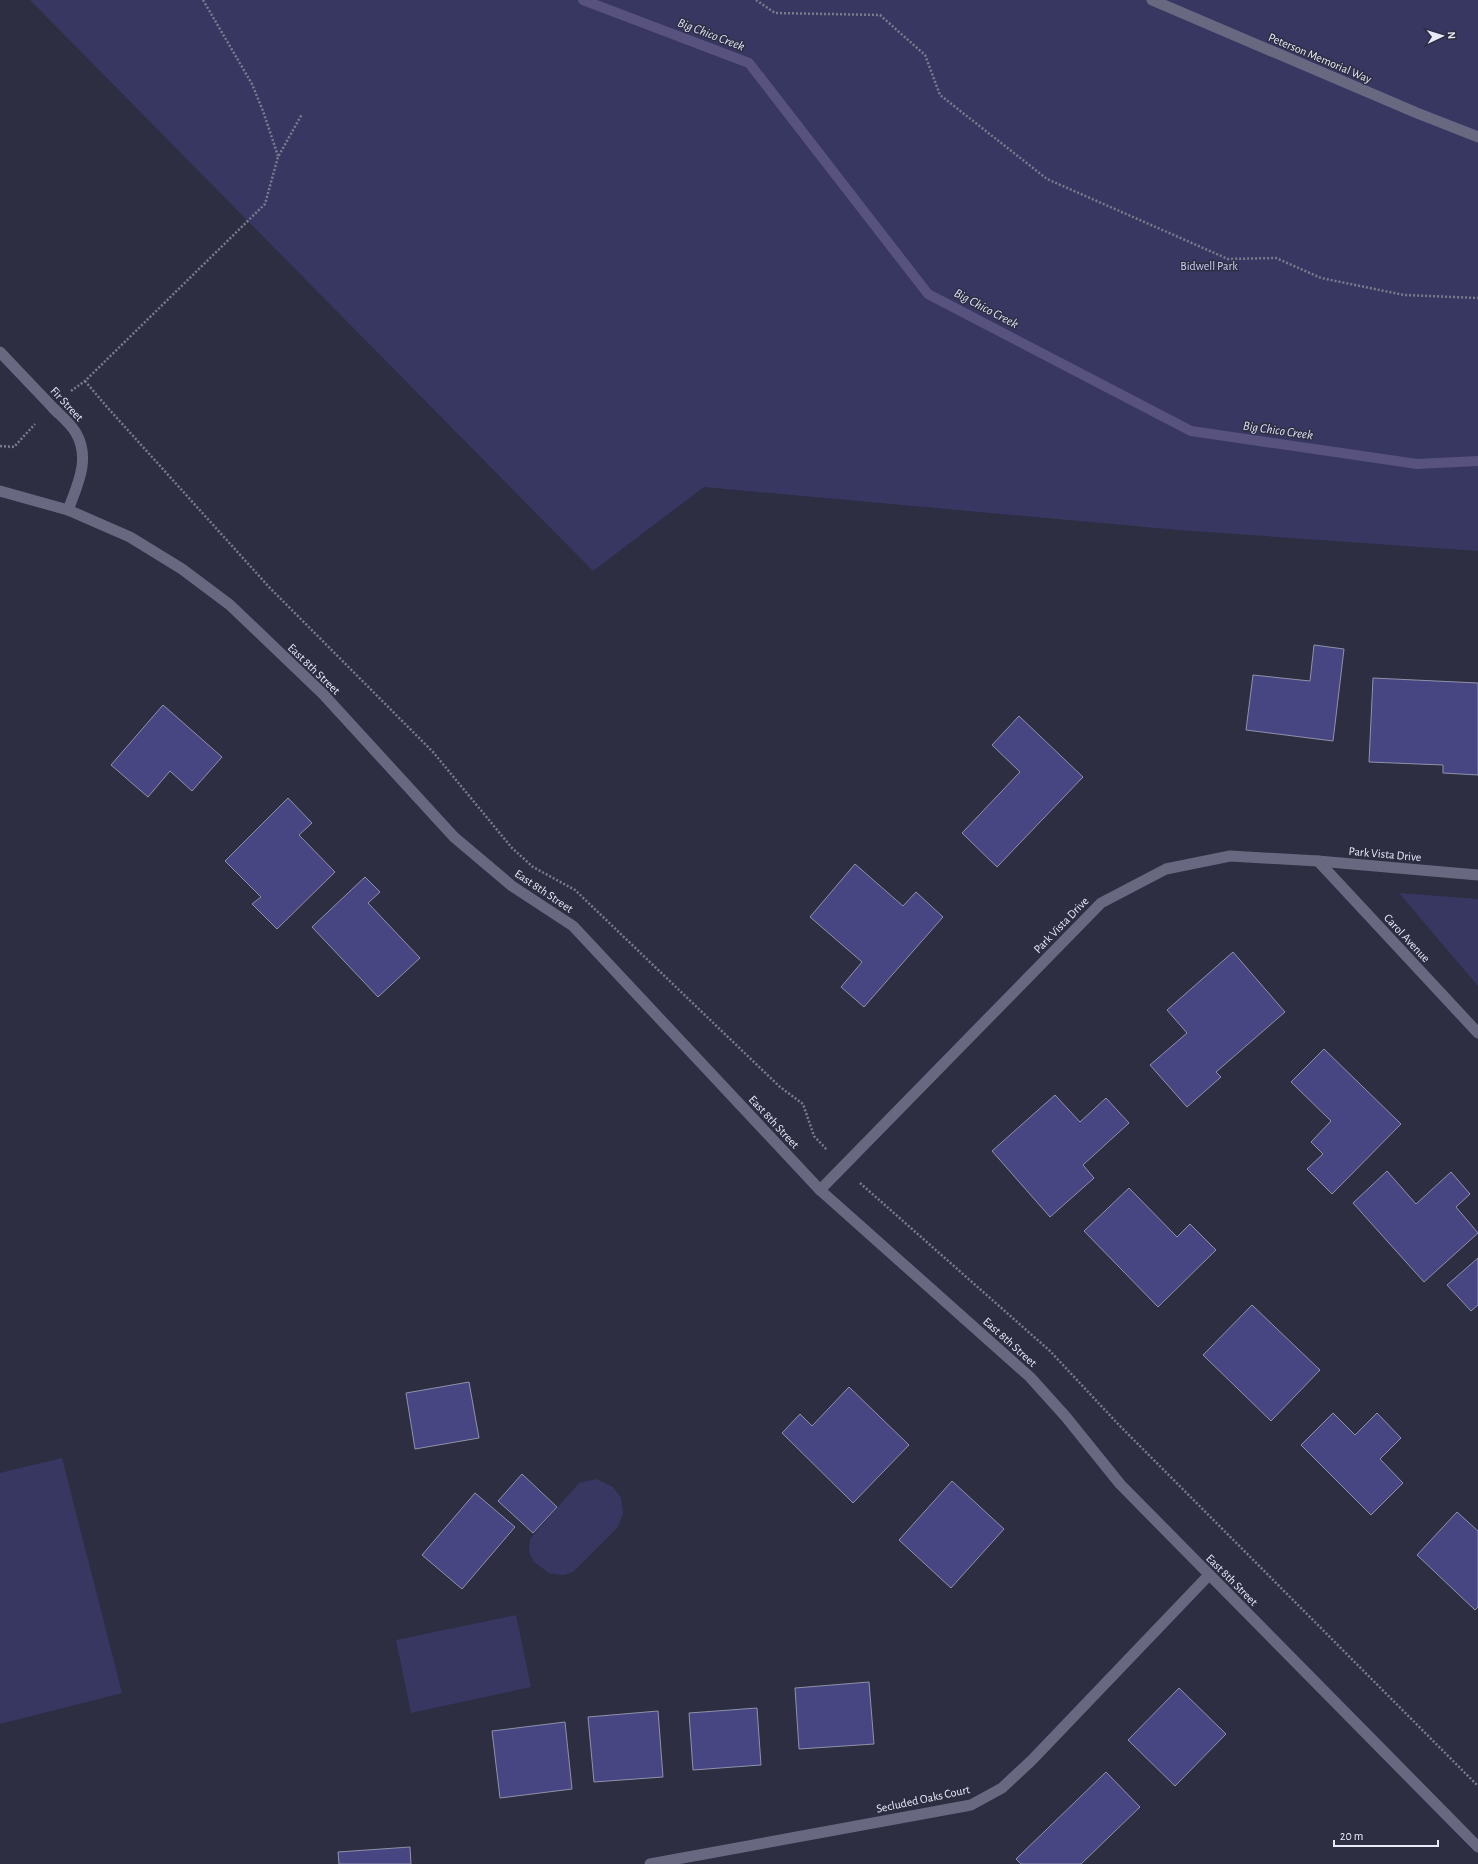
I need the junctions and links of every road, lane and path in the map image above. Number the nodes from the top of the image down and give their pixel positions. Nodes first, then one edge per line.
1 (203, 0) edge
2 (756, 0) edge
3 (1152, 0) edge
4 (302, 114) dead end
5 (1478, 137) edge
6 (278, 156) junction
7 (1478, 298) edge
8 (0, 352) edge
9 (85, 381) junction
10 (67, 395) dead end
11 (36, 423) dead end
12 (0, 446) edge
13 (0, 491) edge
14 (68, 510) junction
15 (1318, 861) junction
16 (1478, 875) edge
17 (1478, 1032) edge
18 (814, 1136) dead end
19 (820, 1190) junction
20 (872, 1193) dead end
21 (1209, 1575) junction
22 (1478, 1786) edge
23 (1478, 1847) edge
24 (650, 1864) edge

1 - 6 path
2 - 7 path
3 - 5 street, Peterson Memorial Way
4 - 6 path
6 - 9 path
8 - 14 street, Fir Street
9 - 10 path
9 - 18 path
11 - 12 path
13 - 14 street, East 8th Street
14 - 19 street, East 8th Street
15 - 16 street, Park Vista Drive
15 - 17 street, Carol Avenue
15 - 19 street, Park Vista Drive
19 - 21 street, East 8th Street
20 - 22 path
21 - 23 street, East 8th Street
21 - 24 street, Secluded Oaks Court

